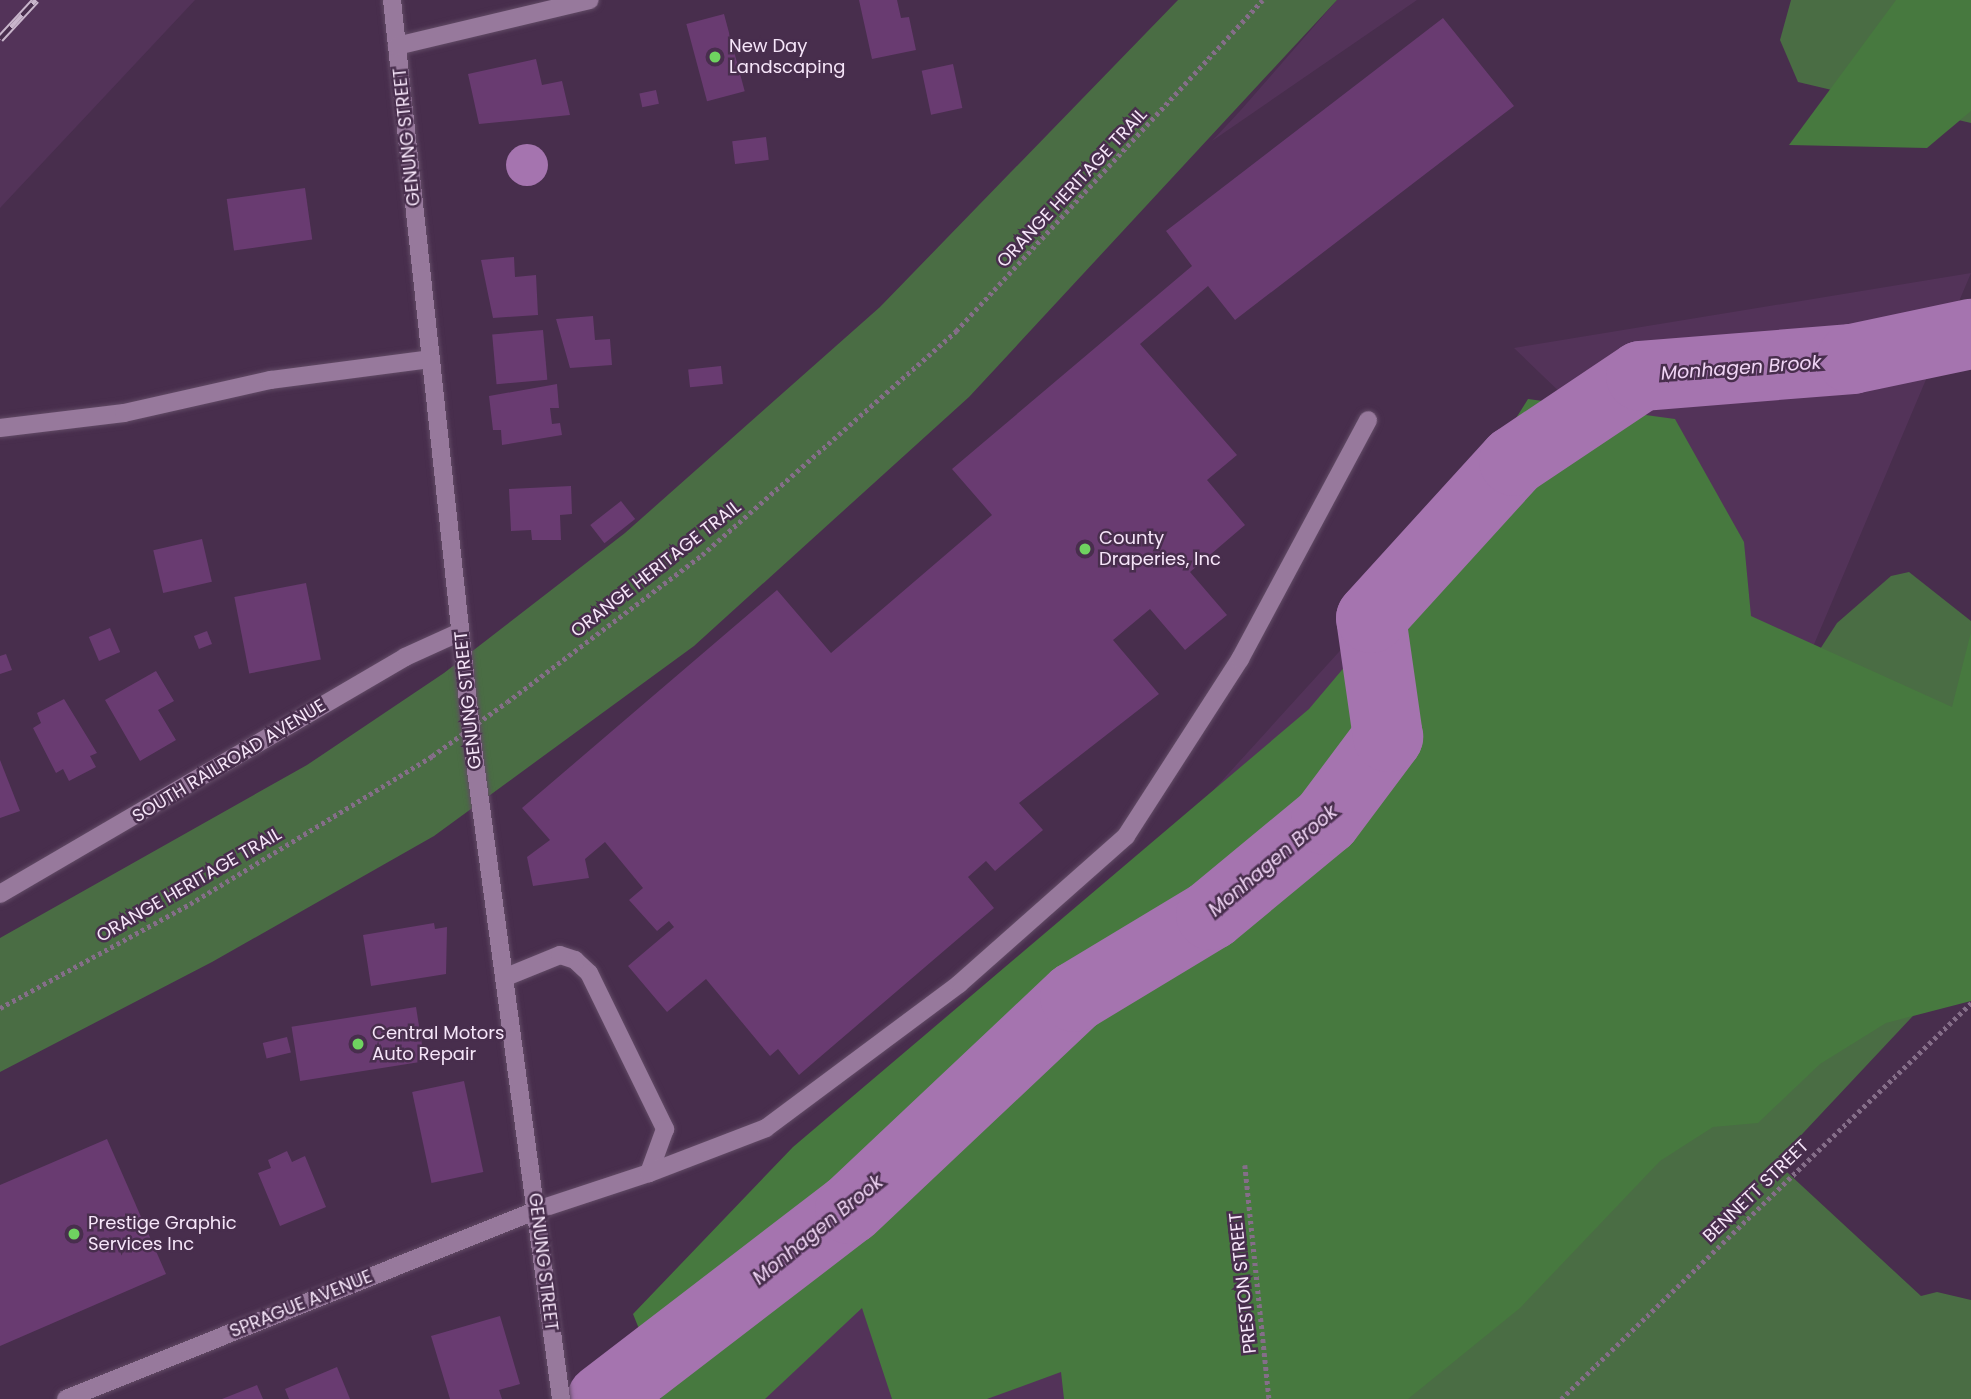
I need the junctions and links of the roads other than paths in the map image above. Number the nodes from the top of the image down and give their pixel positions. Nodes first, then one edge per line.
1 (392, 0) edge
2 (590, 0) edge
3 (397, 46) junction
4 (431, 359) junction
5 (1368, 420) dead end
6 (0, 428) edge
7 (460, 632) junction
8 (0, 894) edge
9 (506, 977) junction
10 (649, 1173) junction
11 (537, 1210) junction
12 (66, 1399) edge
13 (561, 1399) edge

1 - 3 street, GENUNG STREET
2 - 3 street
3 - 4 street, GENUNG STREET
4 - 6 street
4 - 7 street, GENUNG STREET
5 - 10 street, SPRAGUE AVENUE
7 - 8 street, SOUTH RAILROAD AVENUE
7 - 9 street, GENUNG STREET
9 - 10 street
9 - 11 street, GENUNG STREET
10 - 11 street, SPRAGUE AVENUE
11 - 12 street, SPRAGUE AVENUE
11 - 13 street, GENUNG STREET

